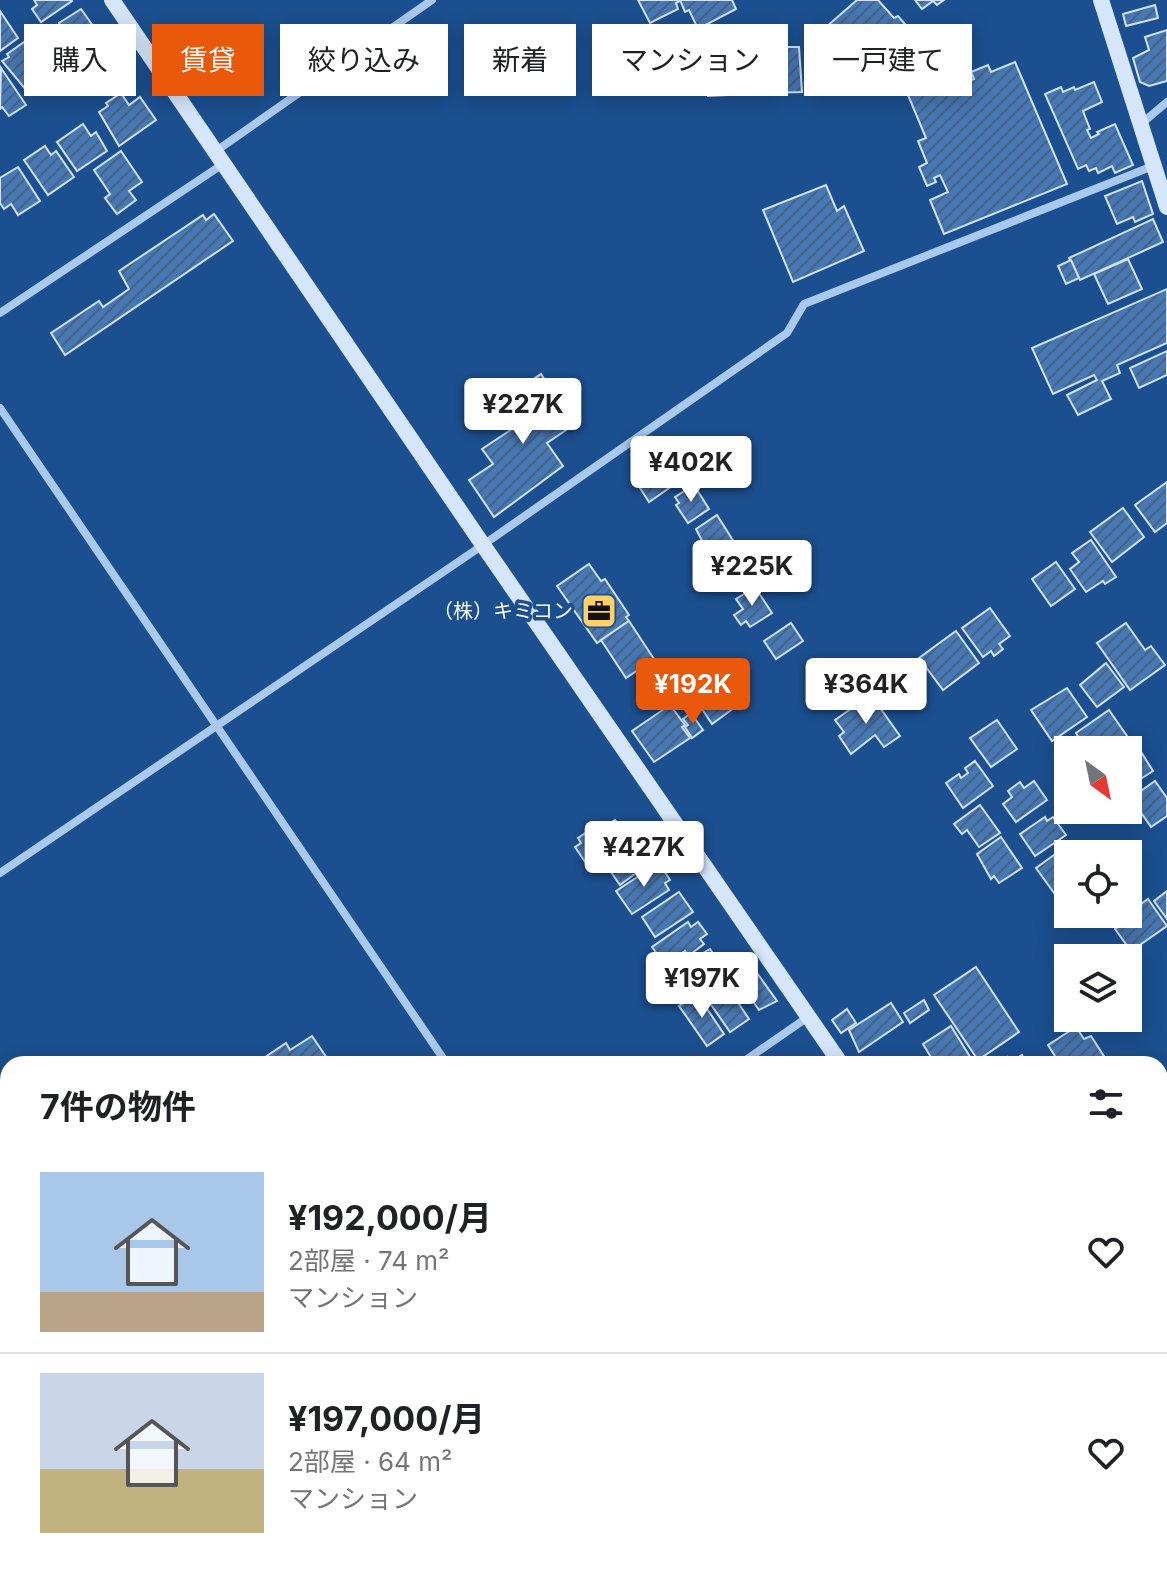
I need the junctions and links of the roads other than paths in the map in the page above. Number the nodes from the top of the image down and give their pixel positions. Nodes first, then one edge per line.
1 (112, 0) edge
2 (432, 0) edge
3 (1101, 0) edge
4 (1167, 102) edge
5 (1140, 124) junction
6 (219, 158) junction
7 (1153, 166) junction
8 (1167, 207) edge
9 (0, 313) edge
10 (0, 408) edge
11 (483, 545) junction
12 (215, 727) junction
13 (0, 873) edge
14 (809, 1017) junction
15 (441, 1056) edge
16 (752, 1056) edge
17 (836, 1056) edge

1 - 6 street
2 - 6 street
3 - 5 street
4 - 5 street
5 - 7 street
6 - 9 street
6 - 11 street
7 - 8 street
7 - 11 street
10 - 12 street
11 - 12 street
11 - 14 street
12 - 13 street
12 - 15 street
14 - 16 street
14 - 17 street

